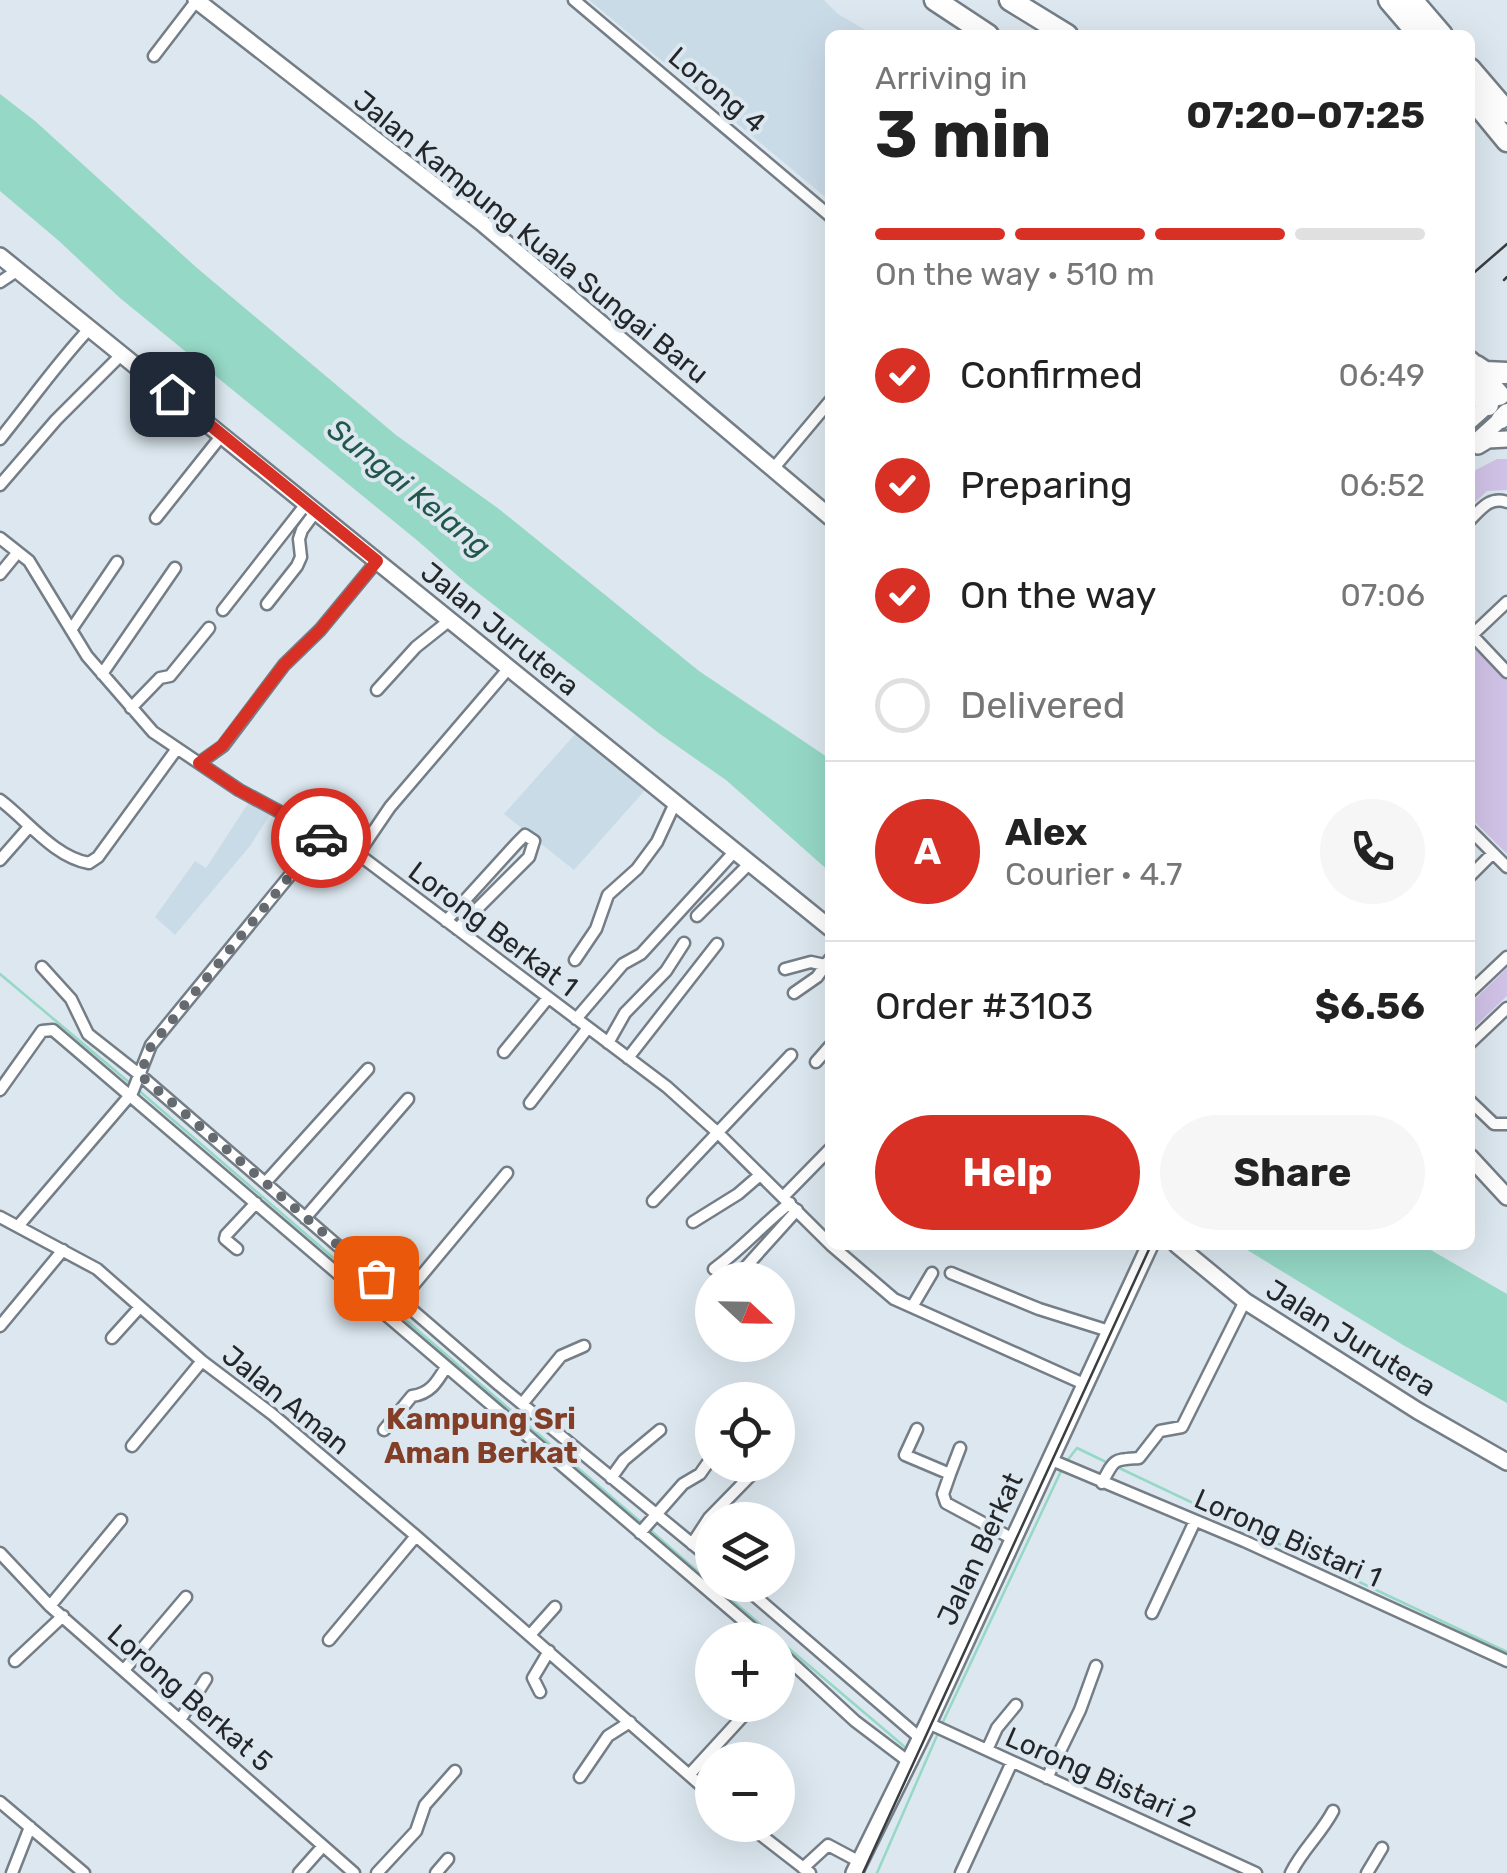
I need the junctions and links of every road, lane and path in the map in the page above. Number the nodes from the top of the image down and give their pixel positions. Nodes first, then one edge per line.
1 (196, 0) edge
2 (574, 0) edge
3 (934, 0) edge
4 (1010, 0) edge
5 (1390, 0) edge
6 (1412, 0) edge
7 (980, 30) edge
8 (1059, 30) edge
9 (1415, 30) edge
10 (1438, 30) edge
11 (154, 56) dead end
12 (1475, 74) edge
13 (1475, 102) edge
14 (1507, 112) edge
15 (1507, 141) edge
16 (825, 212) edge
17 (0, 256) edge
18 (18, 270) junction
19 (0, 282) edge
20 (90, 328) junction
21 (122, 354) junction
22 (1475, 365) edge
23 (1475, 369) edge
24 (1507, 373) edge
25 (1475, 389) edge
26 (825, 407) edge
27 (1502, 407) edge
28 (1475, 420) edge
29 (222, 436) junction
30 (0, 439) edge
31 (1507, 439) edge
32 (1475, 442) edge
33 (1475, 446) edge
34 (773, 470) junction
35 (0, 485) edge
36 (1507, 502) edge
37 (311, 508) junction
38 (825, 514) edge
39 (1475, 515) edge
40 (156, 518) dead end
41 (0, 538) edge
42 (18, 552) junction
43 (377, 561) junction
44 (117, 562) dead end
45 (176, 568) dead end
46 (0, 574) edge
47 (1507, 602) edge
48 (267, 604) dead end
49 (223, 610) dead end
50 (450, 620) junction
51 (209, 628) dead end
52 (71, 630) junction
53 (1475, 632) edge
54 (1475, 640) edge
55 (509, 668) junction
56 (1507, 672) edge
57 (102, 674) junction
58 (377, 690) dead end
59 (131, 708) junction
60 (176, 750) junction
61 (199, 763) junction
62 (0, 800) edge
63 (675, 802) junction
64 (29, 827) junction
65 (323, 835) junction
66 (1475, 835) edge
67 (735, 851) junction
68 (1493, 853) junction
69 (358, 854) junction
70 (0, 860) edge
71 (750, 863) junction
72 (1507, 867) edge
73 (1475, 871) edge
74 (697, 916) dead end
75 (446, 921) junction
76 (825, 924) edge
77 (456, 929) junction
78 (684, 943) dead end
79 (717, 944) dead end
80 (1507, 956) edge
81 (574, 960) dead end
82 (825, 962) edge
83 (825, 966) edge
84 (42, 967) dead end
85 (785, 969) dead end
86 (1475, 987) edge
87 (794, 993) dead end
88 (548, 998) junction
89 (1507, 1008) edge
90 (576, 1020) junction
91 (587, 1028) junction
92 (1475, 1039) edge
93 (608, 1043) junction
94 (504, 1052) dead end
95 (825, 1052) edge
96 (791, 1054) dead end
97 (628, 1058) junction
98 (816, 1062) dead end
99 (368, 1069) dead end
100 (135, 1087) junction
101 (0, 1090) edge
102 (408, 1099) dead end
103 (530, 1104) dead end
104 (1475, 1105) edge
105 (1501, 1124) edge
106 (717, 1132) junction
107 (825, 1156) edge
108 (1475, 1163) edge
109 (507, 1173) dead end
110 (760, 1174) junction
111 (264, 1183) junction
112 (1507, 1197) edge
113 (652, 1201) dead end
114 (256, 1203) junction
115 (790, 1203) junction
116 (0, 1216) edge
117 (305, 1218) junction
118 (694, 1222) dead end
119 (19, 1225) junction
120 (825, 1236) edge
121 (237, 1249) dead end
122 (63, 1250) junction
123 (839, 1250) edge
124 (1148, 1250) edge
125 (1183, 1250) edge
126 (357, 1262) junction
127 (724, 1262) edge
128 (747, 1262) edge
129 (932, 1273) dead end
130 (951, 1273) dead end
131 (344, 1277) junction
132 (399, 1297) junction
133 (1245, 1300) junction
134 (140, 1307) junction
135 (912, 1307) junction
136 (382, 1310) junction
137 (0, 1326) edge
138 (1108, 1331) junction
139 (112, 1338) dead end
140 (584, 1346) dead end
141 (202, 1361) junction
142 (446, 1368) junction
143 (1084, 1384) junction
144 (499, 1385) junction
145 (484, 1400) junction
146 (522, 1404) junction
147 (917, 1429) dead end
148 (384, 1430) dead end
149 (660, 1430) dead end
150 (132, 1446) dead end
151 (960, 1448) dead end
152 (1053, 1461) junction
153 (1507, 1462) edge
154 (950, 1474) junction
155 (695, 1477) edge
156 (611, 1478) junction
157 (744, 1482) edge
158 (1102, 1483) junction
159 (654, 1517) junction
160 (121, 1520) dead end
161 (1196, 1521) junction
162 (641, 1531) junction
163 (416, 1536) junction
164 (1012, 1539) junction
165 (692, 1544) junction
166 (695, 1546) edge
167 (0, 1553) edge
168 (186, 1597) dead end
169 (764, 1602) edge
170 (50, 1606) junction
171 (555, 1607) dead end
172 (1152, 1613) dead end
173 (63, 1616) junction
174 (745, 1622) edge
175 (530, 1635) junction
176 (329, 1640) dead end
177 (549, 1651) junction
178 (1506, 1656) edge
179 (15, 1661) dead end
180 (795, 1665) edge
181 (1096, 1666) dead end
182 (124, 1670) junction
183 (206, 1679) dead end
184 (540, 1692) dead end
185 (1016, 1705) dead end
186 (180, 1720) junction
187 (630, 1722) junction
188 (738, 1722) edge
189 (928, 1729) junction
190 (987, 1750) junction
191 (908, 1762) junction
192 (1012, 1762) junction
193 (455, 1772) dead end
194 (689, 1775) junction
195 (580, 1776) dead end
196 (1047, 1778) junction
197 (695, 1780) edge
198 (0, 1802) edge
199 (1334, 1812) dead end
200 (30, 1827) junction
201 (770, 1842) edge
202 (323, 1846) junction
203 (1382, 1848) dead end
204 (448, 1860) dead end
205 (857, 1867) edge
206 (806, 1870) edge
207 (12, 1873) edge
208 (83, 1873) edge
209 (299, 1873) edge
210 (354, 1873) edge
211 (376, 1873) edge
212 (436, 1873) edge
213 (961, 1873) edge
214 (1256, 1873) edge
215 (1291, 1873) edge
216 (1368, 1873) edge

1 - 11 street
1 - 34 street, Jalan Kampung Kuala Sungai Baru
2 - 16 street, Lorong 4
3 - 7 highway
4 - 8 highway
5 - 9 highway
6 - 10 highway
12 - 14 highway
13 - 15 highway
17 - 18 street, Jalan Jurutera
18 - 19 street
18 - 20 street, Jalan Jurutera
20 - 21 street, Jalan Jurutera
20 - 30 street
21 - 29 street, Jalan Jurutera
21 - 35 street
22 - 24 highway
23 - 27 highway
25 - 27 highway
26 - 34 street
27 - 28 street
27 - 32 street
29 - 37 street, Jalan Jurutera
29 - 40 street
31 - 33 street
34 - 38 street, Jalan Kampung Kuala Sungai Baru
36 - 39 street
37 - 43 street, Jalan Jurutera
37 - 48 street
37 - 49 street
41 - 42 street, Lorong Berkat 1
42 - 46 street
42 - 52 street, Lorong Berkat 1
43 - 50 street, Jalan Jurutera
43 - 61 street
44 - 52 street
45 - 57 street
47 - 53 street
50 - 55 street, Jalan Jurutera
50 - 58 street
51 - 59 street
52 - 57 street, Lorong Berkat 1
54 - 56 street
55 - 63 street, Jalan Jurutera
55 - 69 street
57 - 59 street, Lorong Berkat 1
59 - 60 street, Lorong Berkat 1
60 - 61 street, Lorong Berkat 1
60 - 64 street
61 - 65 street, Lorong Berkat 1
62 - 64 street
63 - 67 street, Jalan Jurutera
63 - 81 street
64 - 70 street
65 - 69 street, Lorong Berkat 1
65 - 100 street
66 - 68 street
67 - 71 street, Jalan Jurutera
67 - 90 street
68 - 72 street
68 - 73 street
69 - 75 street, Lorong Berkat 1
71 - 74 street
71 - 76 street, Jalan Jurutera
75 - 77 street, Lorong Berkat 1
75 - 77 street
77 - 88 street, Lorong Berkat 1
78 - 93 street
79 - 97 street
80 - 86 street
82 - 85 street
83 - 87 street
84 - 100 street
88 - 90 street, Lorong Berkat 1
88 - 94 street
89 - 92 street
90 - 91 street, Lorong Berkat 1
91 - 93 street, Lorong Berkat 1
91 - 103 street
93 - 97 street, Lorong Berkat 1
95 - 98 street
96 - 106 street
97 - 106 street, Lorong Berkat 1
99 - 111 street
100 - 101 street
100 - 111 street
100 - 114 street
100 - 119 street
102 - 117 street
104 - 105 street
106 - 110 street, Lorong Berkat 1
106 - 113 street
107 - 115 street
108 - 112 street
109 - 132 street
110 - 115 street, Lorong Berkat 1
110 - 118 street
111 - 117 street
114 - 121 street
114 - 131 street
115 - 120 street, Lorong Berkat 1
115 - 127 street
115 - 128 street
116 - 119 street, Jalan Aman
117 - 126 street
119 - 122 street, Jalan Aman
122 - 134 street, Jalan Aman
122 - 137 street
123 - 135 street, Lorong Berkat 1
124 - 138 street, Jalan Berkat
125 - 133 street, Jalan Jurutera
126 - 131 street
126 - 132 street
129 - 135 street
130 - 138 street
131 - 136 street
132 - 136 street
132 - 144 street
133 - 153 street, Jalan Jurutera
133 - 158 street
134 - 139 street
134 - 141 street, Jalan Aman
135 - 143 street, Lorong Berkat 1
136 - 142 street
138 - 143 street, Jalan Berkat
140 - 146 street
141 - 150 street
141 - 163 street, Jalan Aman
142 - 145 street
142 - 148 street
143 - 152 street, Jalan Berkat
144 - 145 street
144 - 146 street
145 - 162 street
146 - 156 street
147 - 154 street
149 - 156 street
151 - 154 street
152 - 158 street, Lorong Bistari 1
152 - 164 street, Jalan Berkat
154 - 164 street
155 - 159 street
156 - 159 street
157 - 165 street
158 - 161 street, Lorong Bistari 1
159 - 162 street
159 - 165 street
160 - 170 street
161 - 172 street
161 - 178 street, Lorong Bistari 1
162 - 174 street
163 - 175 street, Jalan Aman
163 - 176 street
164 - 189 street, Jalan Berkat
165 - 166 street
167 - 170 street, Lorong Berkat 5
168 - 182 street
169 - 189 street, Lorong Bistari 2
170 - 173 street, Lorong Berkat 5
171 - 175 street
173 - 179 street
173 - 182 street, Lorong Berkat 5
175 - 177 street, Jalan Aman
177 - 184 street
177 - 187 street, Jalan Aman
180 - 191 street
181 - 196 street
182 - 186 street, Lorong Berkat 5
183 - 186 street
185 - 190 street
186 - 202 street, Lorong Berkat 5
187 - 194 street, Jalan Aman
187 - 195 street
188 - 194 street
189 - 190 street, Lorong Bistari 2
189 - 191 street, Jalan Berkat
190 - 192 street, Lorong Bistari 2
191 - 205 street, Jalan Berkat
192 - 196 street, Lorong Bistari 2
192 - 213 street
193 - 211 street
194 - 197 street, Jalan Aman
196 - 214 street, Lorong Bistari 2
198 - 200 street
199 - 215 street
200 - 207 street
200 - 208 street
201 - 206 street
202 - 209 street
202 - 210 street, Lorong Berkat 5
203 - 216 street
204 - 212 street
205 - 206 street

